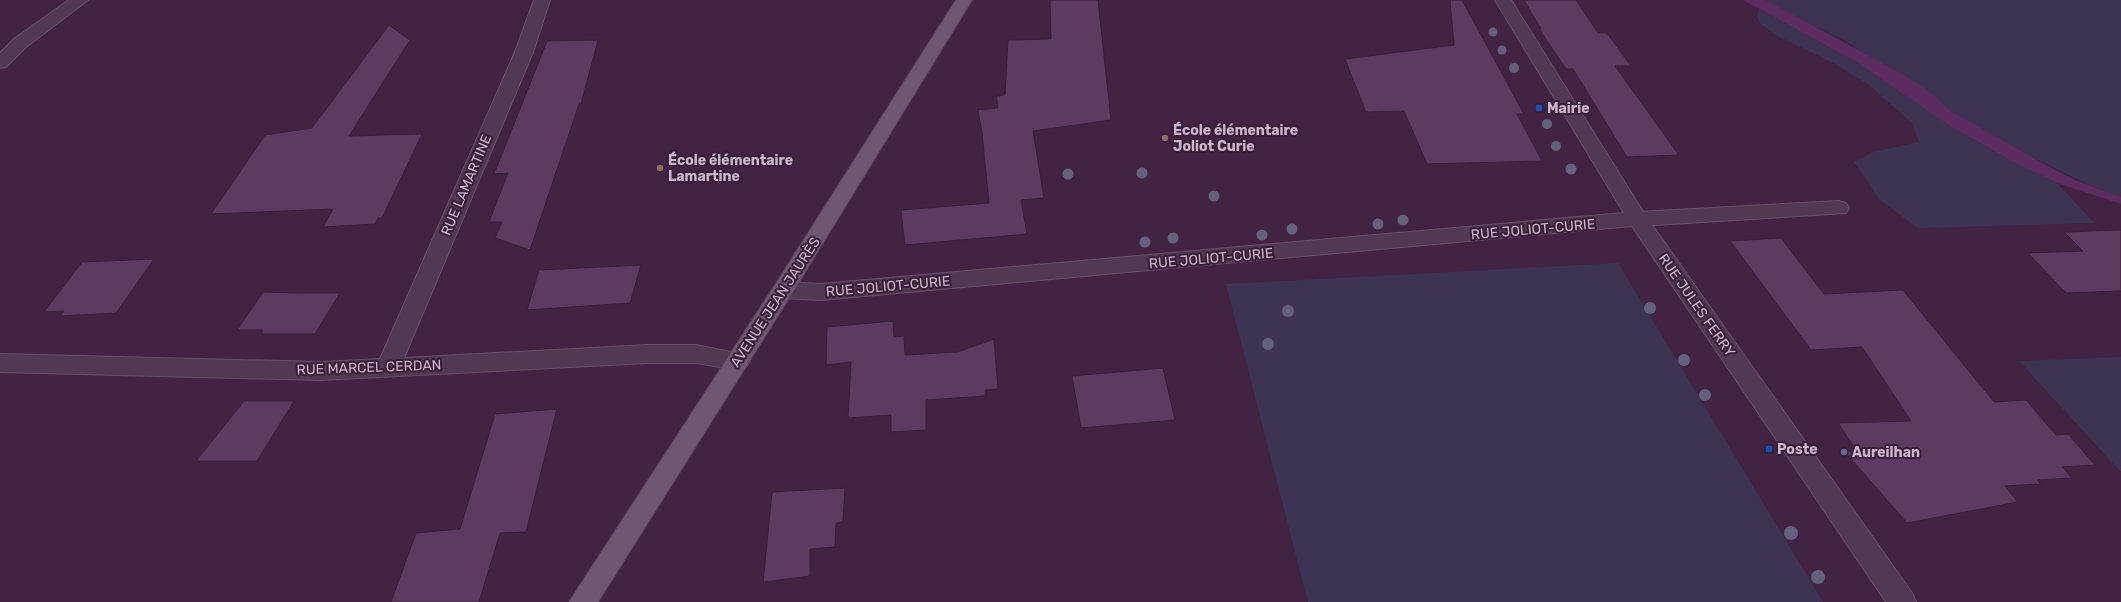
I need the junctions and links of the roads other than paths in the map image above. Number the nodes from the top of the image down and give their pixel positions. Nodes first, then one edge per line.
1 (80, 0) edge
2 (542, 0) edge
3 (964, 0) edge
4 (1503, 0) edge
5 (0, 63) edge
6 (1839, 208) dead end
7 (1638, 219) junction
8 (783, 290) junction
9 (738, 361) junction
10 (0, 363) edge
11 (388, 368) junction
12 (583, 602) edge
13 (1902, 602) edge

1 - 5 street
2 - 11 street, RUE LAMARTINE
3 - 8 main road, AVENUE JEAN JAURÈS
4 - 7 street, RUE JULES FERRY
6 - 7 street, RUE JOLIOT-CURIE
7 - 8 street, RUE JOLIOT-CURIE
7 - 13 street, RUE JULES FERRY
8 - 9 main road, AVENUE JEAN JAURÈS
9 - 11 street, RUE MARCEL CERDAN
9 - 12 main road, AVENUE JEAN JAURÈS
10 - 11 street, RUE MARCEL CERDAN

